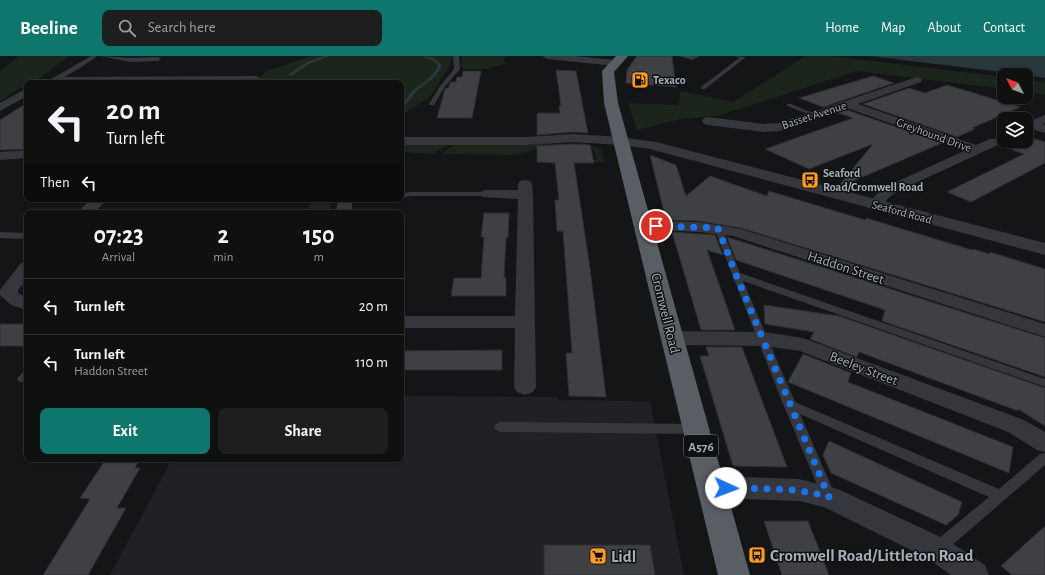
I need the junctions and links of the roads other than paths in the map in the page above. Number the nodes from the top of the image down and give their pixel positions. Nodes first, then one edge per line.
1 (94, 56) edge
2 (103, 56) edge
3 (107, 56) edge
4 (456, 56) edge
5 (547, 56) edge
6 (682, 56) edge
7 (697, 56) edge
8 (737, 56) edge
9 (158, 59) dead end
10 (618, 60) edge
11 (889, 77) dead end
12 (51, 80) edge
13 (64, 80) edge
14 (255, 80) dead end
15 (703, 88) dead end
16 (24, 93) edge
17 (432, 104) dead end
18 (848, 104) junction
19 (789, 105) dead end
20 (0, 108) edge
21 (815, 114) junction
22 (1045, 119) edge
23 (708, 121) dead end
24 (1033, 124) edge
25 (1033, 127) edge
26 (1045, 129) edge
27 (404, 135) edge
28 (540, 138) junction
29 (404, 141) edge
30 (620, 141) junction
31 (994, 142) dead end
32 (977, 150) junction
33 (24, 154) edge
34 (0, 156) edge
35 (487, 194) joint
36 (404, 195) edge
37 (97, 202) edge
38 (873, 205) junction
39 (88, 210) edge
40 (643, 226) junction
41 (718, 228) junction
42 (0, 236) edge
43 (24, 236) edge
44 (1045, 249) edge
45 (24, 271) edge
46 (736, 275) junction
47 (24, 303) edge
48 (404, 322) edge
49 (525, 322) junction
50 (1045, 331) edge
51 (672, 338) junction
52 (764, 339) junction
53 (1045, 383) edge
54 (526, 387) dead end
55 (790, 404) junction
56 (500, 427) dead end
57 (697, 429) junction
58 (1045, 443) edge
59 (1045, 458) edge
60 (712, 487) junction
61 (1001, 496) junction
62 (829, 497) junction
63 (937, 549) junction
64 (734, 575) edge
65 (974, 575) edge

1 - 12 lane
2 - 3 lane
3 - 9 lane
4 - 17 lane
5 - 10 street
6 - 7 lane
8 - 15 lane
10 - 30 highway, Cromwell Road / A576
11 - 18 street, Basset Avenue
13 - 14 street
16 - 20 street
18 - 21 street, Basset Avenue
18 - 32 street, Greyhound Drive
19 - 21 lane
21 - 23 street, Basset Avenue
22 - 24 street
25 - 26 street
27 - 28 street
28 - 29 street
28 - 30 street
30 - 38 street, Seaford Road
30 - 40 highway, Cromwell Road / A576
31 - 32 street
32 - 38 street, Greyhound Drive
33 - 34 street
35 - 36 lane
35 - 49 street
37 - 39 street
38 - 44 street, Seaford Road
40 - 41 street, Haddon Street
40 - 51 highway, Cromwell Road / A576
41 - 46 lane
41 - 50 street, Haddon Street
42 - 43 lane
45 - 47 street
46 - 52 lane
46 - 53 lane
48 - 49 street
49 - 54 street
51 - 52 street, Beeley Street
51 - 57 highway, Cromwell Road / A576
52 - 55 lane
52 - 58 street, Beeley Street
55 - 61 lane
55 - 62 lane
56 - 57 lane
57 - 60 highway, Cromwell Road / A576
59 - 61 lane
60 - 62 street
60 - 64 highway, Cromwell Road / A576
61 - 63 lane
62 - 63 street
63 - 65 street

